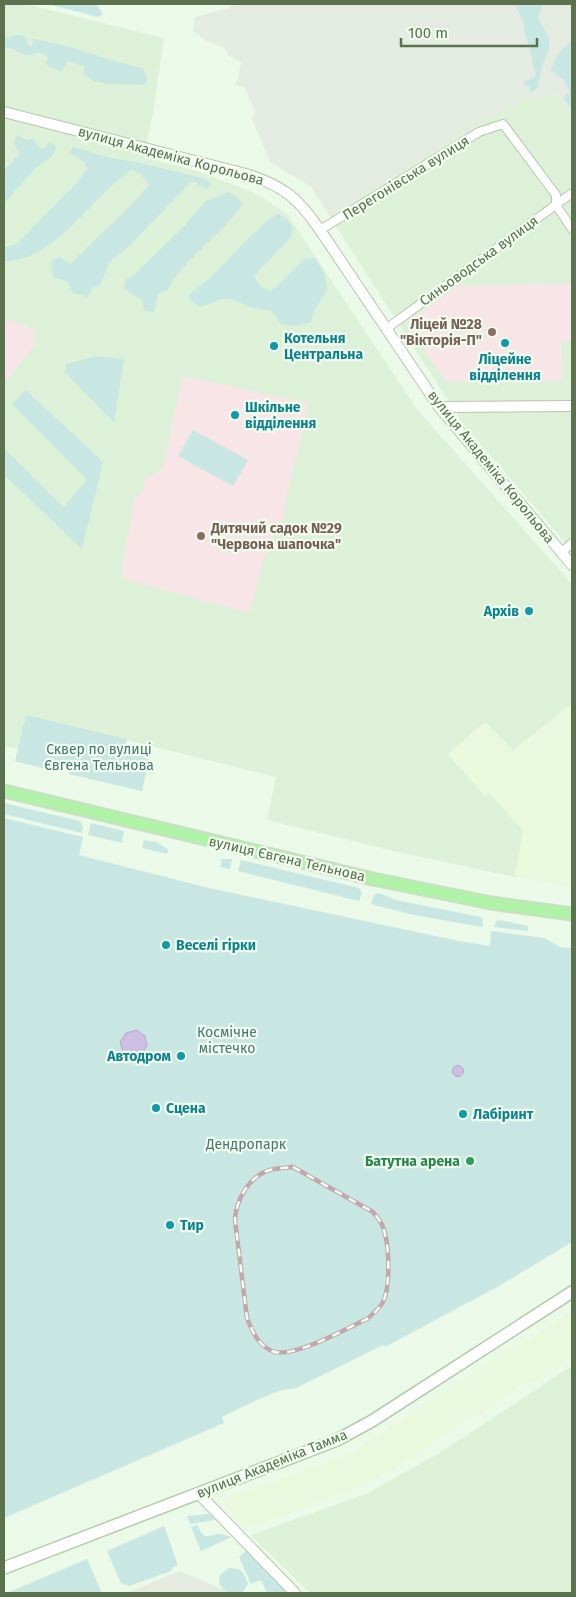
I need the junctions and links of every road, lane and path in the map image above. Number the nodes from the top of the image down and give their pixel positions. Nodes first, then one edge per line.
1 (4, 112) edge
2 (572, 193) edge
3 (556, 205) junction
4 (572, 229) edge
5 (320, 230) junction
6 (386, 329) junction
7 (572, 406) edge
8 (439, 407) junction
9 (572, 543) edge
10 (561, 553) junction
11 (572, 565) edge
12 (4, 791) edge
13 (572, 914) edge
14 (572, 1292) edge
15 (198, 1493) junction
16 (4, 1568) edge
17 (295, 1593) edge

1 - 5 street, вулиця Академіка Корольова
2 - 3 street, Синьоводська вулиця
3 - 4 street
3 - 5 street, Перегонівська вулиця
3 - 6 street, Синьоводська вулиця
5 - 6 street, вулиця Академіка Корольова
6 - 8 street, вулиця Академіка Корольова
7 - 8 street
8 - 10 street, вулиця Академіка Корольова
9 - 10 street
10 - 11 street, вулиця Академіка Корольова
12 - 13 main road, вулиця Євгена Тельнова
14 - 15 main road, вулиця Академіка Тамма
15 - 16 main road, вулиця Академіка Тамма
15 - 17 street

